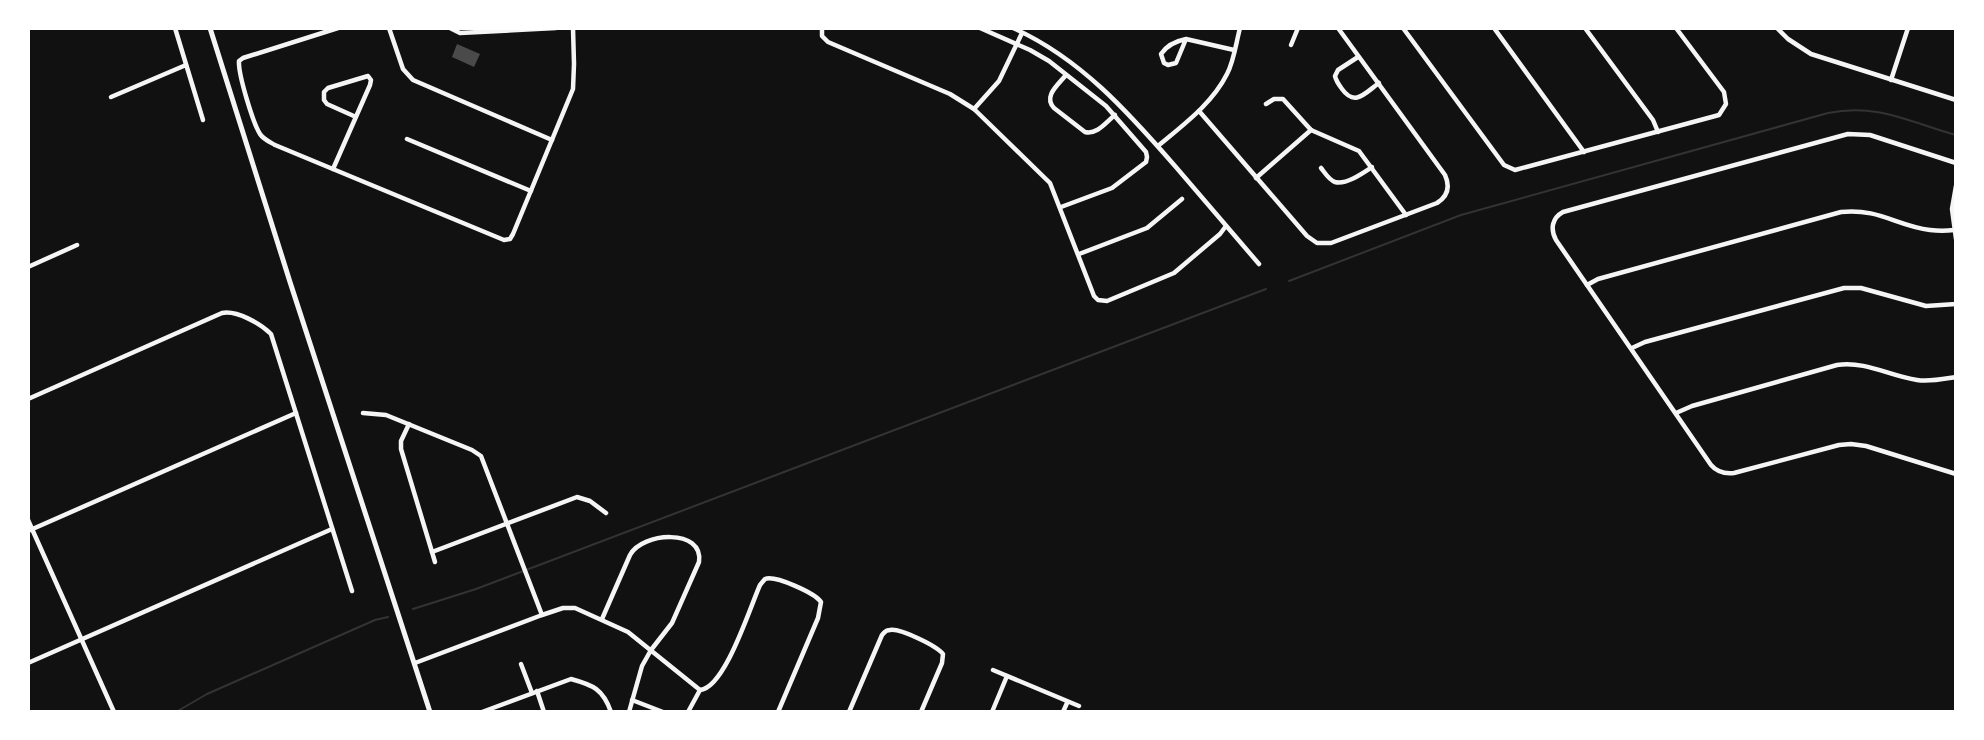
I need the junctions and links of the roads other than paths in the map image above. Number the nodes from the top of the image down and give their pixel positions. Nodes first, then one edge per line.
1 (175, 28) edge
2 (210, 28) edge
3 (338, 28) edge
4 (389, 28) edge
5 (450, 28) edge
6 (556, 28) edge
7 (573, 28) edge
8 (822, 28) edge
9 (980, 28) edge
10 (1013, 28) edge
11 (1240, 28) edge
12 (1298, 28) edge
13 (1338, 28) edge
14 (1403, 28) edge
15 (1494, 28) edge
16 (1586, 28) edge
17 (1676, 28) edge
18 (1777, 28) edge
19 (1908, 28) edge
20 (517, 29) edge
21 (1022, 33) junction
22 (1186, 39) junction
23 (1017, 44) junction
24 (1292, 45) dead end
25 (1234, 50) junction
26 (1358, 57) junction
27 (186, 65) junction
28 (1066, 75) junction
29 (1891, 80) junction
30 (1378, 83) junction
31 (111, 97) dead end
32 (1956, 100) edge
33 (1266, 104) dead end
34 (974, 109) junction
35 (1199, 111) junction
36 (1115, 115) junction
37 (356, 117) junction
38 (203, 120) dead end
39 (1311, 130) junction
40 (1658, 132) junction
41 (407, 139) dead end
42 (552, 140) junction
43 (1158, 146) junction
44 (1584, 152) junction
45 (1956, 163) edge
46 (1372, 167) junction
47 (1321, 168) dead end
48 (333, 169) junction
49 (1256, 178) junction
50 (1956, 186) edge
51 (531, 191) junction
52 (1182, 199) dead end
53 (1061, 207) junction
54 (1406, 215) junction
55 (1226, 225) junction
56 (1954, 230) edge
57 (1956, 239) edge
58 (77, 245) dead end
59 (1078, 254) junction
60 (1259, 264) dead end
61 (28, 267) edge
62 (1587, 285) junction
63 (1956, 304) edge
64 (1632, 348) junction
65 (1956, 377) edge
66 (28, 399) edge
67 (296, 412) junction
68 (363, 413) dead end
69 (1676, 413) junction
70 (409, 424) junction
71 (1956, 474) edge
72 (606, 513) dead end
73 (28, 520) edge
74 (507, 523) junction
75 (332, 529) junction
76 (31, 530) edge
77 (432, 552) junction
78 (435, 562) dead end
79 (352, 591) dead end
80 (542, 615) junction
81 (602, 620) junction
82 (81, 640) junction
83 (651, 650) junction
84 (28, 663) edge
85 (415, 663) junction
86 (521, 664) dead end
87 (993, 670) dead end
88 (1007, 676) junction
89 (700, 690) junction
90 (534, 692) junction
91 (632, 700) junction
92 (1067, 703) junction
93 (1079, 706) dead end
94 (114, 711) edge
95 (430, 711) edge
96 (482, 711) edge
97 (544, 711) edge
98 (611, 711) edge
99 (629, 711) edge
100 (663, 711) edge
101 (688, 711) edge
102 (778, 711) edge
103 (849, 711) edge
104 (921, 711) edge
105 (993, 711) edge
106 (1063, 711) edge

1 - 27 street
2 - 85 street
3 - 48 street
4 - 42 street
5 - 20 street
6 - 20 street
7 - 42 street
8 - 34 street
9 - 23 street
10 - 21 street
11 - 25 street
12 - 24 street
13 - 26 street
14 - 44 street
15 - 44 street
16 - 40 street
17 - 40 street
18 - 29 street
19 - 29 street
21 - 23 street
21 - 43 street
22 - 22 street
22 - 25 street
23 - 28 street
23 - 34 street
25 - 35 street
26 - 30 street
26 - 30 street
27 - 31 street
27 - 38 street
28 - 36 street
28 - 36 street
29 - 32 street
30 - 54 street
33 - 39 street
34 - 53 street
35 - 43 street
35 - 49 street
36 - 53 street
37 - 37 street
37 - 48 street
39 - 46 street
39 - 49 street
40 - 44 street
41 - 51 street
42 - 51 street
43 - 55 street
45 - 62 street
46 - 47 street
46 - 54 street
48 - 51 street
49 - 54 street
50 - 56 street
52 - 59 street
53 - 59 street
55 - 59 street
55 - 60 street
56 - 57 street
56 - 62 street
58 - 61 street
62 - 64 street
63 - 64 street
64 - 69 street
65 - 69 street
66 - 67 street
67 - 75 street
67 - 76 street
68 - 70 street
69 - 71 street
70 - 74 street
70 - 77 street
72 - 74 street
73 - 76 street
74 - 77 street
74 - 80 street
75 - 79 street
75 - 82 street
76 - 82 street
77 - 78 street
80 - 81 street
80 - 85 street
81 - 83 street
81 - 83 street
82 - 84 street
82 - 94 street
83 - 89 street
83 - 91 street
85 - 95 street
86 - 90 street
87 - 88 street
88 - 92 street
88 - 105 street
89 - 101 street
89 - 102 street
90 - 96 street
90 - 97 street
90 - 98 street
91 - 99 street
91 - 100 street
92 - 93 street
92 - 106 street
103 - 104 street

